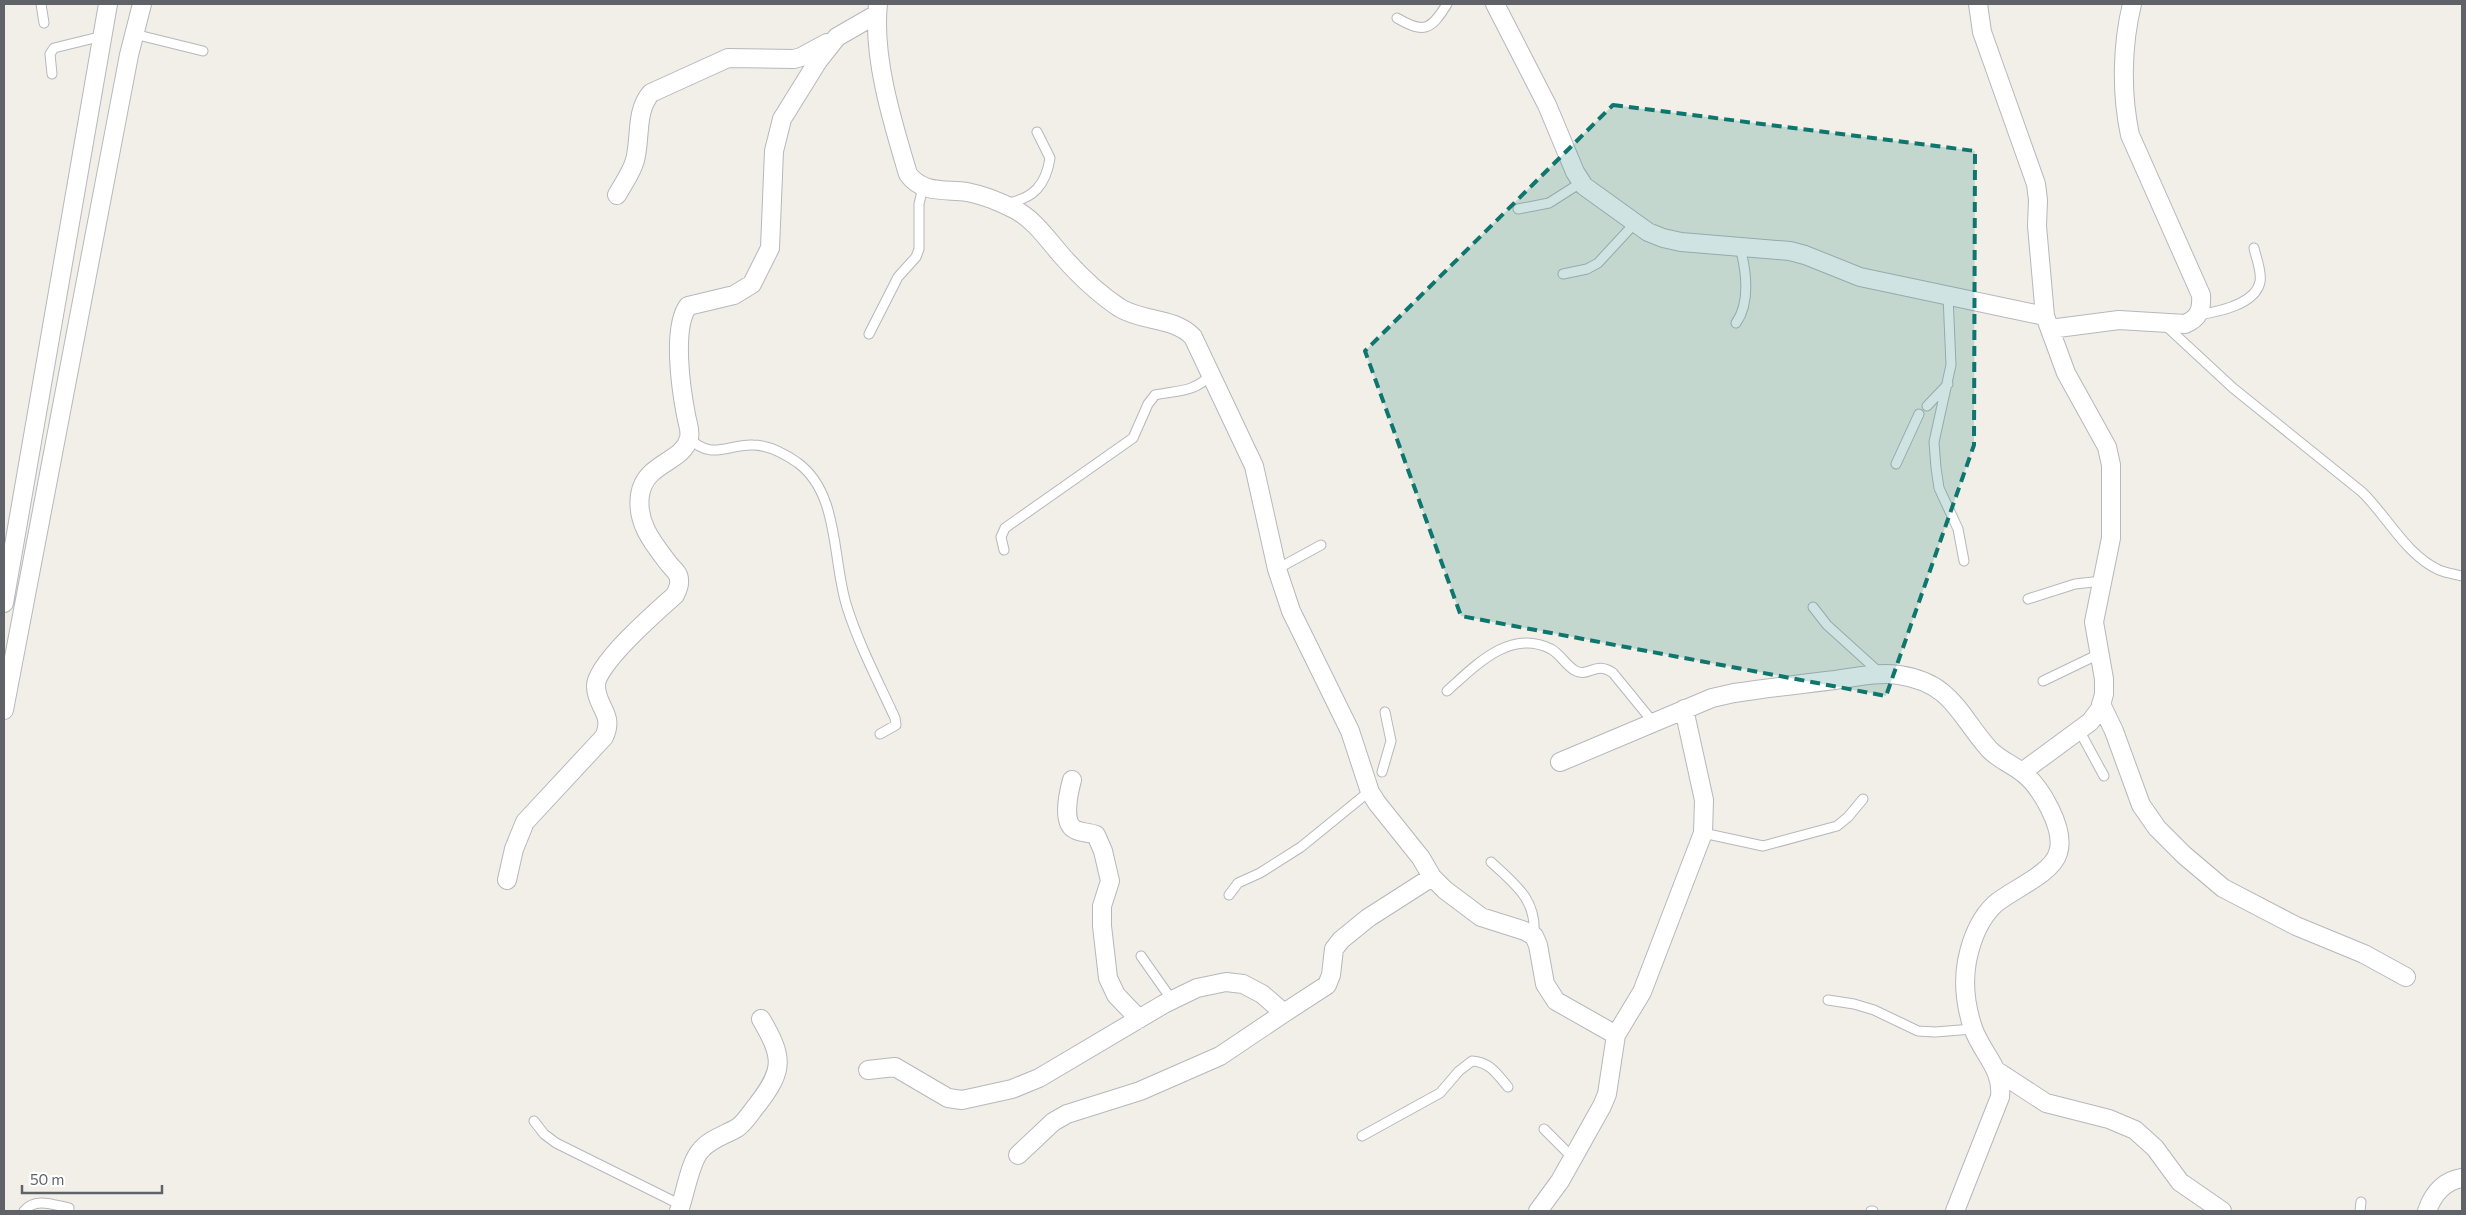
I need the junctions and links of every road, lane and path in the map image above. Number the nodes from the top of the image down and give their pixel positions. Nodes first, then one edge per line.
1 (41, 4) edge
2 (108, 4) edge
3 (142, 4) edge
4 (1447, 4) edge
5 (1495, 4) edge
6 (1978, 4) edge
7 (2132, 4) edge
8 (878, 9) edge
9 (1397, 18) dead end
10 (44, 23) dead end
11 (134, 34) junction
12 (103, 36) junction
13 (837, 37) junction
14 (203, 51) dead end
15 (52, 74) dead end
16 (1037, 132) dead end
17 (1582, 182) junction
18 (923, 187) junction
19 (617, 195) dead end
20 (1002, 204) junction
21 (1518, 209) dead end
22 (1635, 223) junction
23 (1740, 247) junction
24 (2254, 248) dead end
25 (1564, 274) dead end
26 (1948, 296) junction
27 (2198, 315) junction
28 (2162, 322) junction
29 (1736, 323) dead end
30 (2047, 323) junction
31 (869, 334) dead end
32 (1212, 374) junction
33 (1948, 383) junction
34 (1927, 406) dead end
35 (1919, 414) dead end
36 (689, 438) junction
37 (1896, 464) dead end
38 (34, 493) junction
39 (1321, 545) dead end
40 (15, 549) junction
41 (1004, 550) dead end
42 (1964, 561) dead end
43 (4, 567) edge
44 (1277, 569) junction
45 (2462, 576) edge
46 (2102, 581) junction
47 (2028, 599) dead end
48 (4, 603) edge
49 (1813, 607) dead end
50 (2099, 654) junction
51 (1882, 675) junction
52 (2043, 681) dead end
53 (1447, 691) dead end
54 (2101, 704) junction
55 (1684, 709) junction
56 (4, 710) edge
57 (1385, 712) dead end
58 (1653, 722) junction
59 (2079, 730) junction
60 (880, 734) dead end
61 (1560, 762) dead end
62 (1382, 772) dead end
63 (2022, 772) junction
64 (2104, 776) dead end
65 (1072, 780) dead end
66 (1373, 787) junction
67 (1863, 799) dead end
68 (1703, 833) junction
69 (1491, 862) dead end
70 (1432, 877) junction
71 (506, 880) dead end
72 (1230, 895) dead end
73 (1534, 936) junction
74 (1141, 956) dead end
75 (2406, 977) dead end
76 (1172, 1000) junction
77 (1828, 1000) dead end
78 (1284, 1013) junction
79 (761, 1019) dead end
80 (1139, 1019) junction
81 (1973, 1029) junction
82 (1616, 1035) junction
83 (868, 1070) dead end
84 (1997, 1071) junction
85 (1508, 1087) dead end
86 (534, 1121) dead end
87 (1544, 1128) dead end
88 (1362, 1136) dead end
89 (1018, 1156) dead end
90 (1573, 1158) junction
91 (2462, 1178) edge
92 (69, 1208) dead end
93 (680, 1208) edge
94 (24, 1211) edge
95 (1538, 1211) edge
96 (1955, 1211) edge
97 (2222, 1211) edge
98 (2428, 1211) edge

1 - 10 lane
2 - 12 street
3 - 11 street
4 - 9 lane
5 - 17 street
6 - 30 street
7 - 27 street
8 - 13 street
8 - 18 street
11 - 14 lane
11 - 38 street
12 - 15 lane
12 - 38 street
13 - 19 street
13 - 36 street
16 - 20 lane
17 - 21 lane
17 - 22 street
18 - 20 street
18 - 31 lane
20 - 32 street
22 - 23 street
22 - 25 lane
23 - 26 street
23 - 29 lane
24 - 27 lane
26 - 30 street
26 - 33 lane
27 - 28 street
28 - 30 street
28 - 45 lane
30 - 46 street
32 - 41 lane
32 - 44 street
33 - 34 lane
33 - 42 lane
35 - 37 lane
36 - 60 lane
36 - 71 street
38 - 40 street
38 - 56 street
39 - 44 lane
40 - 43 street
40 - 48 street
44 - 66 street
46 - 47 lane
46 - 50 street
49 - 51 lane
50 - 52 lane
50 - 54 street
51 - 55 street
51 - 63 street
53 - 58 lane
54 - 59 street
54 - 75 street
55 - 58 street
55 - 68 street
57 - 62 lane
58 - 61 street
59 - 63 street
59 - 64 lane
63 - 81 street
65 - 80 street
66 - 70 street
66 - 72 lane
67 - 68 lane
68 - 82 street
69 - 73 lane
70 - 73 street
70 - 78 street
73 - 82 street
74 - 76 lane
76 - 78 street
76 - 80 street
77 - 81 lane
78 - 89 street
79 - 93 street
80 - 83 street
81 - 84 street
82 - 90 street
84 - 96 street
84 - 97 street
85 - 88 lane
86 - 93 lane
87 - 90 lane
90 - 95 street
91 - 98 street
92 - 94 lane

